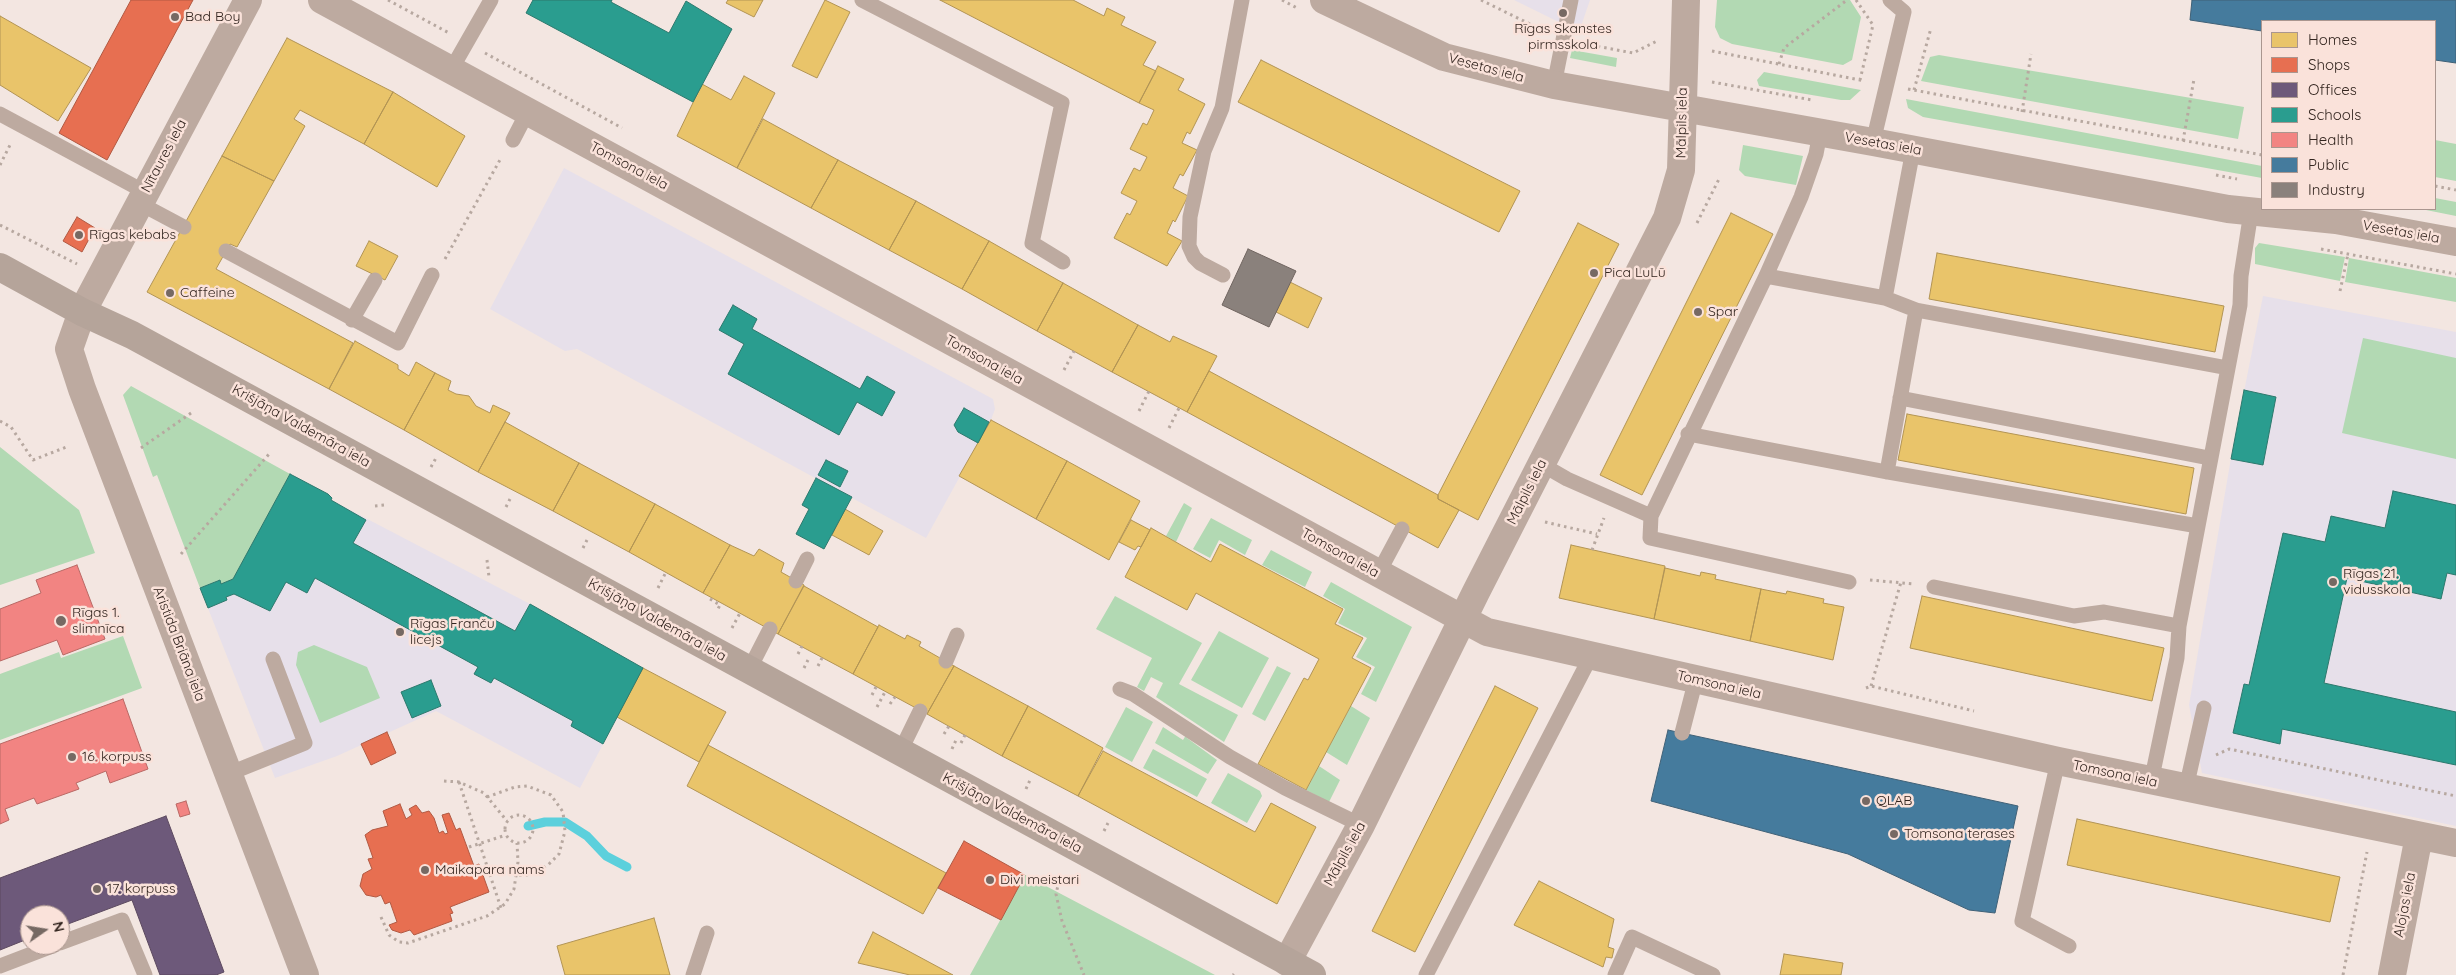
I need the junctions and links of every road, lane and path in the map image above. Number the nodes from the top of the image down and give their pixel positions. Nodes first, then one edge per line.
1 (248, 0) edge
2 (322, 0) edge
3 (491, 0) edge
4 (862, 0) edge
5 (1242, 0) edge
6 (1324, 0) edge
7 (1571, 0) edge
8 (1686, 0) edge
9 (1847, 0) edge
10 (1856, 0) edge
11 (1890, 0) edge
12 (1931, 28) dead end
13 (1707, 50) dead end
14 (2031, 54) dead end
15 (1779, 64) junction
16 (451, 70) junction
17 (2194, 79) dead end
18 (1860, 80) junction
19 (1867, 81) dead end
20 (1554, 85) junction
21 (1904, 89) dead end
22 (1914, 90) junction
23 (1682, 108) junction
24 (528, 112) junction
25 (2022, 112) junction
26 (0, 114) edge
27 (1820, 133) junction
28 (513, 140) dead end
29 (2183, 141) junction
30 (1873, 142) junction
31 (499, 149) dead end
32 (1913, 150) junction
33 (2261, 155) edge
34 (2436, 186) edge
35 (2456, 190) edge
36 (142, 197) junction
37 (2251, 212) junction
38 (0, 225) edge
39 (184, 227) dead end
40 (2456, 242) edge
41 (226, 251) dead end
42 (2348, 254) dead end
43 (1063, 262) dead end
44 (0, 267) edge
45 (84, 268) dead end
46 (432, 275) joint
47 (1223, 275) dead end
48 (1766, 276) junction
49 (375, 280) dead end
50 (2340, 291) dead end
51 (1885, 298) junction
52 (1916, 310) junction
53 (82, 312) junction
54 (352, 320) junction
55 (2228, 368) junction
56 (1900, 398) junction
57 (194, 411) dead end
58 (0, 421) edge
59 (1688, 434) junction
60 (69, 446) dead end
61 (141, 448) dead end
62 (270, 452) dead end
63 (2209, 458) junction
64 (1541, 464) junction
65 (1887, 472) junction
66 (1613, 499) junction
67 (1650, 516) junction
68 (1545, 522) dead end
69 (2198, 526) junction
70 (1402, 529) dead end
71 (1597, 534) junction
72 (1592, 550) dead end
73 (181, 554) dead end
74 (486, 556) dead end
75 (807, 558) dead end
76 (1378, 574) junction
77 (489, 577) dead end
78 (796, 581) dead end
79 (1850, 582) joint
80 (1901, 582) junction
81 (1934, 587) joint
82 (710, 599) dead end
83 (717, 611) dead end
84 (1463, 620) junction
85 (2179, 626) junction
86 (770, 629) dead end
87 (957, 635) dead end
88 (802, 646) dead end
89 (798, 654) dead end
90 (823, 656) dead end
91 (1591, 656) junction
92 (273, 660) dead end
93 (946, 661) dead end
94 (818, 666) dead end
95 (749, 670) junction
96 (1696, 679) junction
97 (1871, 686) dead end
98 (876, 687) dead end
99 (1120, 689) dead end
100 (872, 695) dead end
101 (894, 697) dead end
102 (890, 704) dead end
103 (2204, 708) dead end
104 (920, 711) dead end
105 (948, 726) dead end
106 (1682, 732) dead end
107 (944, 734) dead end
108 (965, 735) dead end
109 (961, 743) dead end
110 (900, 752) junction
111 (2058, 762) junction
112 (228, 774) junction
113 (444, 782) dead end
114 (459, 782) junction
115 (2152, 782) junction
116 (2186, 788) junction
117 (488, 798) junction
118 (507, 820) junction
119 (1361, 825) junction
120 (2372, 827) junction
121 (506, 835) junction
122 (2419, 836) junction
123 (516, 843) junction
124 (2456, 843) edge
125 (480, 844) junction
126 (469, 847) dead end
127 (518, 875) junction
128 (1059, 881) dead end
129 (501, 908) junction
130 (381, 916) dead end
131 (707, 934) dead end
132 (70, 939) edge
133 (2069, 946) dead end
134 (29, 955) edge
135 (1287, 962) junction
136 (0, 966) edge
137 (145, 975) edge
138 (305, 975) edge
139 (693, 975) edge
140 (1084, 975) edge
141 (1312, 975) edge
142 (1426, 975) edge
143 (1615, 975) edge
144 (1713, 975) edge
145 (2343, 975) edge
146 (2392, 975) edge

1 - 36 street, Nītaures iela
2 - 16 street, Tomsona iela
3 - 16 lane
4 - 43 lane
5 - 47 lane
6 - 20 street, Vesetas iela
7 - 20 lane
8 - 23 street, Mālpils iela
9 - 15 path
10 - 18 path
11 - 30 lane
12 - 22 path
13 - 15 path
14 - 25 path
15 - 18 path
16 - 24 street, Tomsona iela
17 - 29 path
18 - 19 path
20 - 23 street, Vesetas iela
21 - 22 path
22 - 25 path
23 - 27 street, Vesetas iela
23 - 64 street, Mālpils iela
24 - 28 lane
24 - 76 street, Tomsona iela
25 - 29 path
26 - 36 lane
27 - 30 street, Vesetas iela
27 - 48 lane
29 - 33 path
30 - 32 street, Vesetas iela
31 - 46 path
32 - 37 street, Vesetas iela
32 - 51 lane
34 - 35 path
36 - 39 lane
36 - 53 street, Nītaures iela
37 - 40 street, Vesetas iela
37 - 55 lane
38 - 45 path
41 - 54 lane
42 - 50 path
44 - 53 main road, Krišjāņa Valdemāra iela
46 - 54 lane
48 - 51 lane
48 - 59 lane
49 - 54 lane
51 - 52 lane
52 - 55 lane
52 - 56 lane
53 - 95 main road, Krišjāņa Valdemāra iela
53 - 112 street, Aristida Briāna iela
55 - 63 lane
56 - 63 lane
56 - 65 lane
57 - 61 path
58 - 60 path
59 - 65 lane
59 - 67 lane
62 - 73 path
63 - 69 lane
64 - 66 lane
64 - 84 street, Mālpils iela
65 - 69 lane
66 - 67 lane
66 - 71 path
67 - 79 lane
68 - 71 path
69 - 85 lane
70 - 76 lane
71 - 72 path
74 - 77 path
75 - 78 lane
76 - 84 street, Tomsona iela
79 - 80 path
80 - 81 path
80 - 97 path
81 - 85 lane
82 - 83 path
84 - 91 street, Tomsona iela
84 - 119 street, Mālpils iela
85 - 115 lane
86 - 95 lane
87 - 93 lane
88 - 89 path
90 - 94 path
91 - 96 street, Tomsona iela
91 - 142 lane
92 - 112 lane
95 - 110 main road, Krišjāņa Valdemāra iela
96 - 106 lane
96 - 111 street, Tomsona iela
98 - 100 path
99 - 119 lane
101 - 102 path
103 - 116 lane
104 - 110 lane
105 - 107 path
108 - 109 path
110 - 135 main road, Krišjāņa Valdemāra iela
111 - 115 street, Tomsona iela
111 - 133 lane
112 - 138 street, Aristida Briāna iela
113 - 114 path
114 - 117 path
114 - 125 path
115 - 116 street, Tomsona iela
116 - 120 street, Tomsona iela
117 - 118 path
117 - 127 path
118 - 121 path
118 - 123 path
119 - 135 street, Mālpils iela
120 - 122 street, Tomsona iela
120 - 145 path
121 - 123 path
121 - 125 path
122 - 124 street, Tomsona iela
122 - 146 street, Alojas iela
123 - 127 path
125 - 126 path
125 - 129 path
127 - 129 path
128 - 140 path
129 - 130 path
131 - 139 lane
132 - 137 lane
134 - 136 lane
135 - 141 main road, Krišjāņa Valdemāra iela
143 - 144 lane

